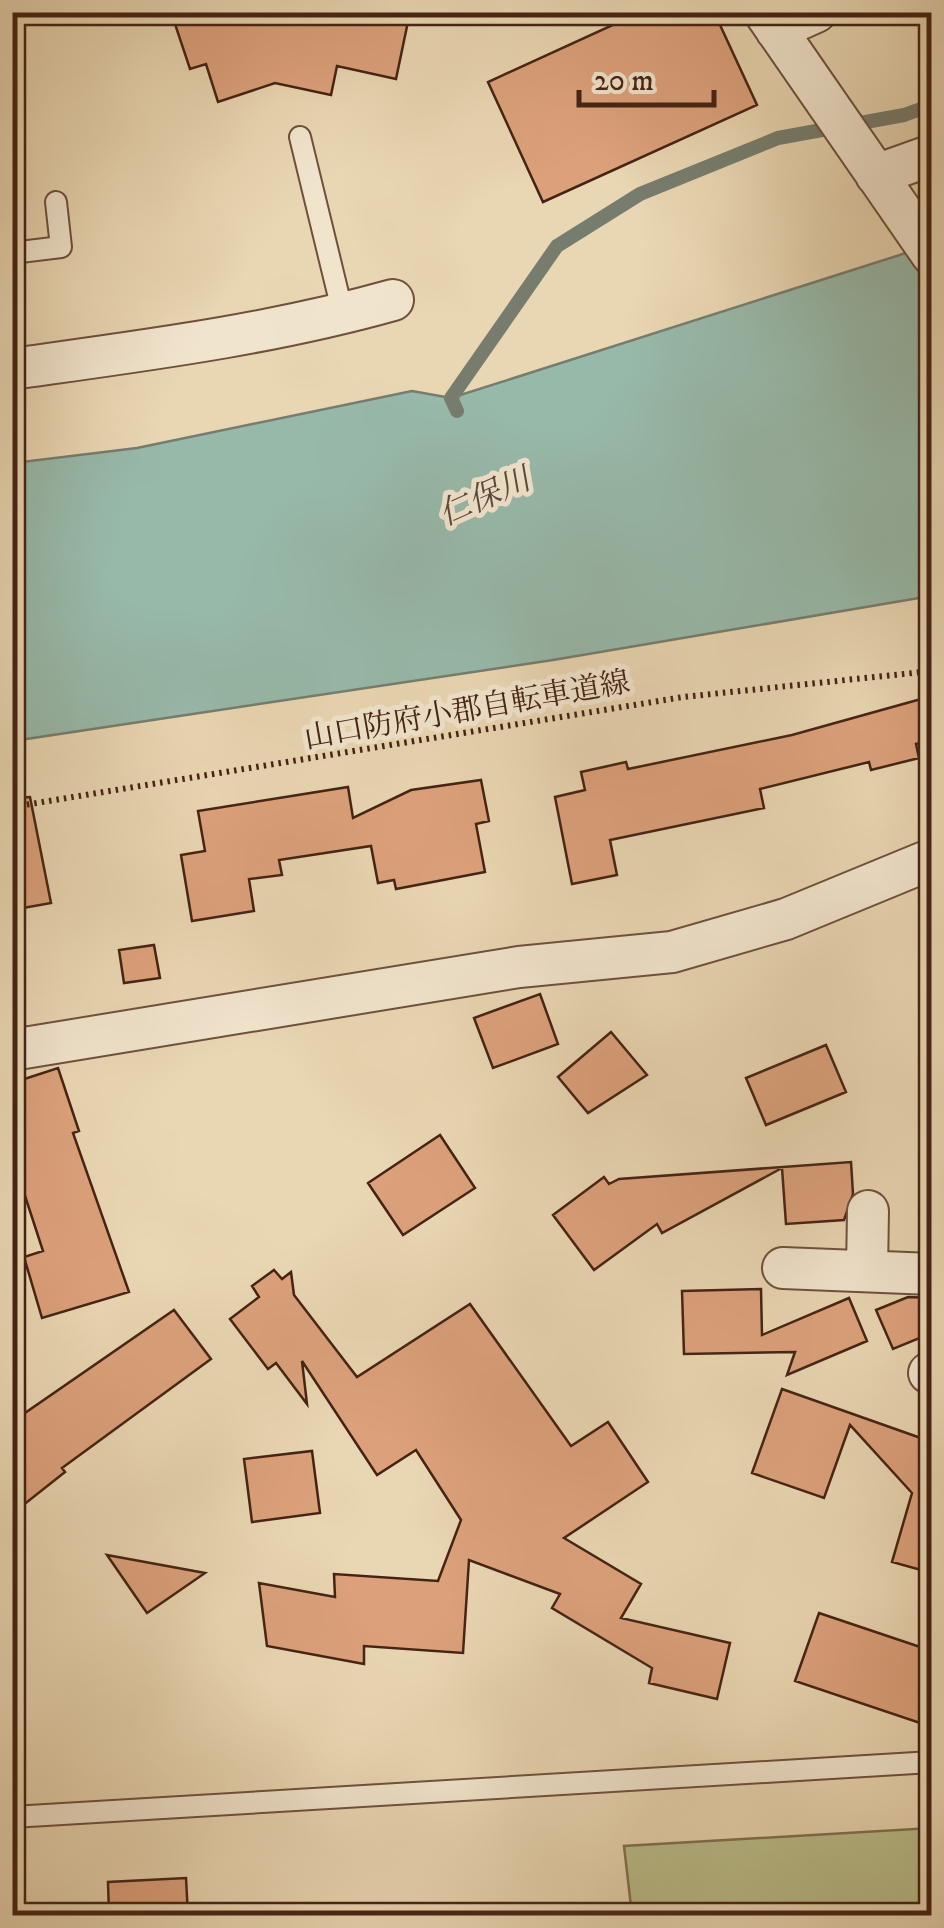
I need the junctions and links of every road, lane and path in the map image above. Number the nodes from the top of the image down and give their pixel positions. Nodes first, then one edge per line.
1 (816, 12) edge
2 (770, 21) edge
3 (300, 137) dead end
4 (932, 155) edge
5 (876, 175) junction
6 (56, 202) dead end
7 (12, 253) edge
8 (932, 255) edge
9 (393, 300) dead end
10 (343, 314) junction
11 (12, 369) edge
12 (932, 671) edge
13 (12, 807) edge
14 (932, 859) edge
15 (12, 1050) edge
16 (868, 1211) dead end
17 (783, 1268) dead end
18 (867, 1272) junction
19 (932, 1274) edge
20 (932, 1762) edge
21 (12, 1817) edge

1 - 2 street
2 - 5 street
3 - 10 lane
4 - 5 street
5 - 8 street
6 - 7 lane
9 - 10 street
10 - 11 street
12 - 13 path, 山口防府小郡自転車道線
14 - 15 street
16 - 18 street
17 - 18 street
18 - 19 street
20 - 21 lane

